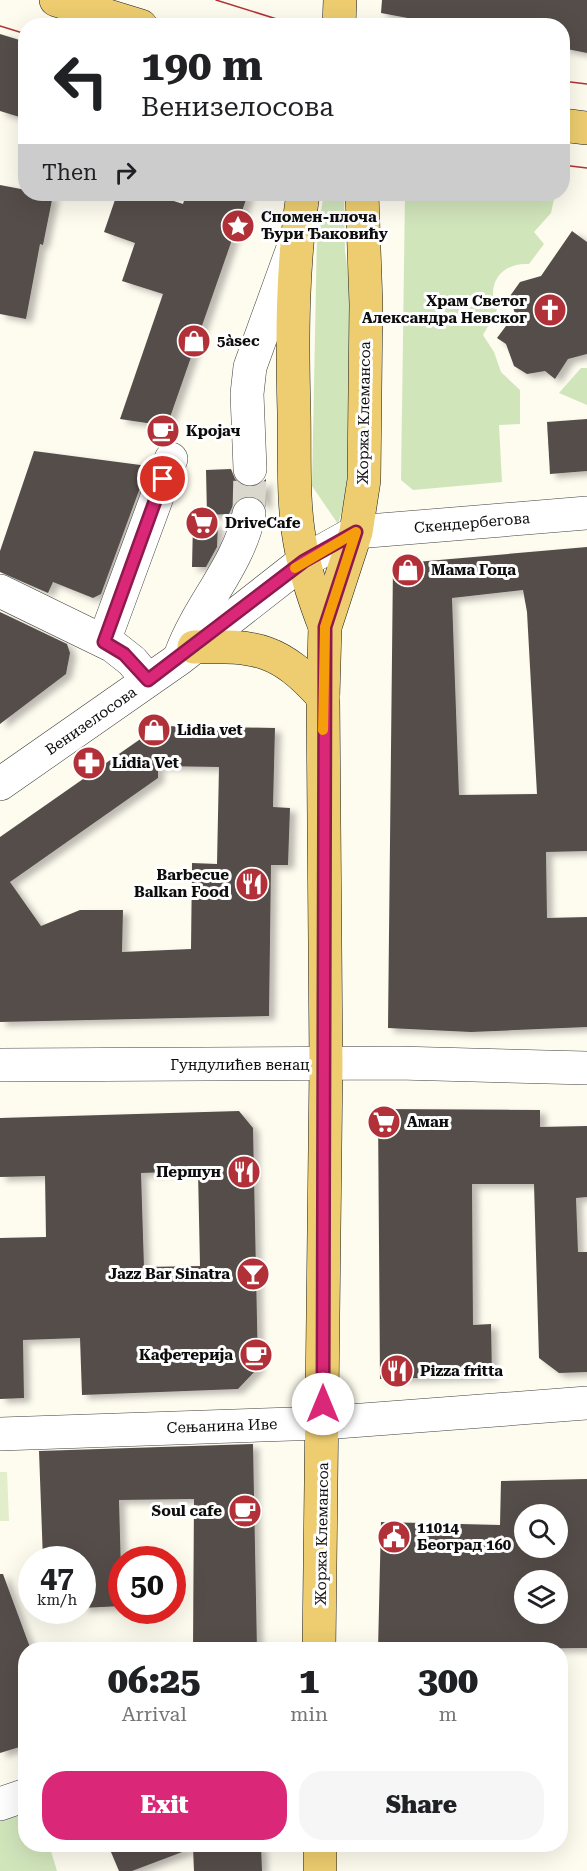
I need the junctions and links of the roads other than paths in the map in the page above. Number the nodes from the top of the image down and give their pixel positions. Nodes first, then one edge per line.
1 (56, 0) edge
2 (340, 0) edge
3 (115, 18) edge
4 (339, 18) edge
5 (570, 126) edge
6 (587, 128) edge
7 (302, 201) edge
8 (362, 201) edge
9 (297, 237) junction
10 (171, 459) dead end
11 (250, 469) tunnel mouth
12 (587, 513) edge
13 (249, 514) tunnel mouth
14 (356, 532) junction
15 (304, 561) junction
16 (0, 591) edge
17 (325, 627) junction
18 (104, 642) junction
19 (187, 653) junction
20 (148, 680) junction
21 (323, 697) junction
22 (0, 784) edge
23 (0, 1065) edge
24 (326, 1065) junction
25 (587, 1068) edge
26 (587, 1402) edge
27 (323, 1423) junction
28 (0, 1434) edge
29 (320, 1642) edge
30 (18, 1798) edge
31 (0, 1804) edge
32 (320, 1852) edge
33 (320, 1871) edge

1 - 3 main road
2 - 4 main road
5 - 6 main road
7 - 9 main road, Жоржа Клемансоа
8 - 14 main road, Жоржа Клемансоа
9 - 11 street
9 - 15 main road, Жоржа Клемансоа
10 - 18 street
12 - 14 street, Скендербегова
13 - 19 street
14 - 15 street, Венизелосова
14 - 17 main road, Жоржа Клемансоа
15 - 17 main road, Жоржа Клемансоа
15 - 19 street, Венизелосова
16 - 18 street
17 - 21 main road, Жоржа Клемансоа
18 - 20 street
19 - 20 street, Венизелосова
19 - 21 main road
20 - 22 street, Венизелосова
21 - 24 main road, Жоржа Клемансоа
23 - 24 street, Гундулићев венац
24 - 25 street, Гундулићев венац
24 - 27 main road, Жоржа Клемансоа
26 - 27 street, Сењанина Иве
27 - 28 street, Сењанина Иве
27 - 29 main road, Жоржа Клемансоа
30 - 31 street
32 - 33 main road

